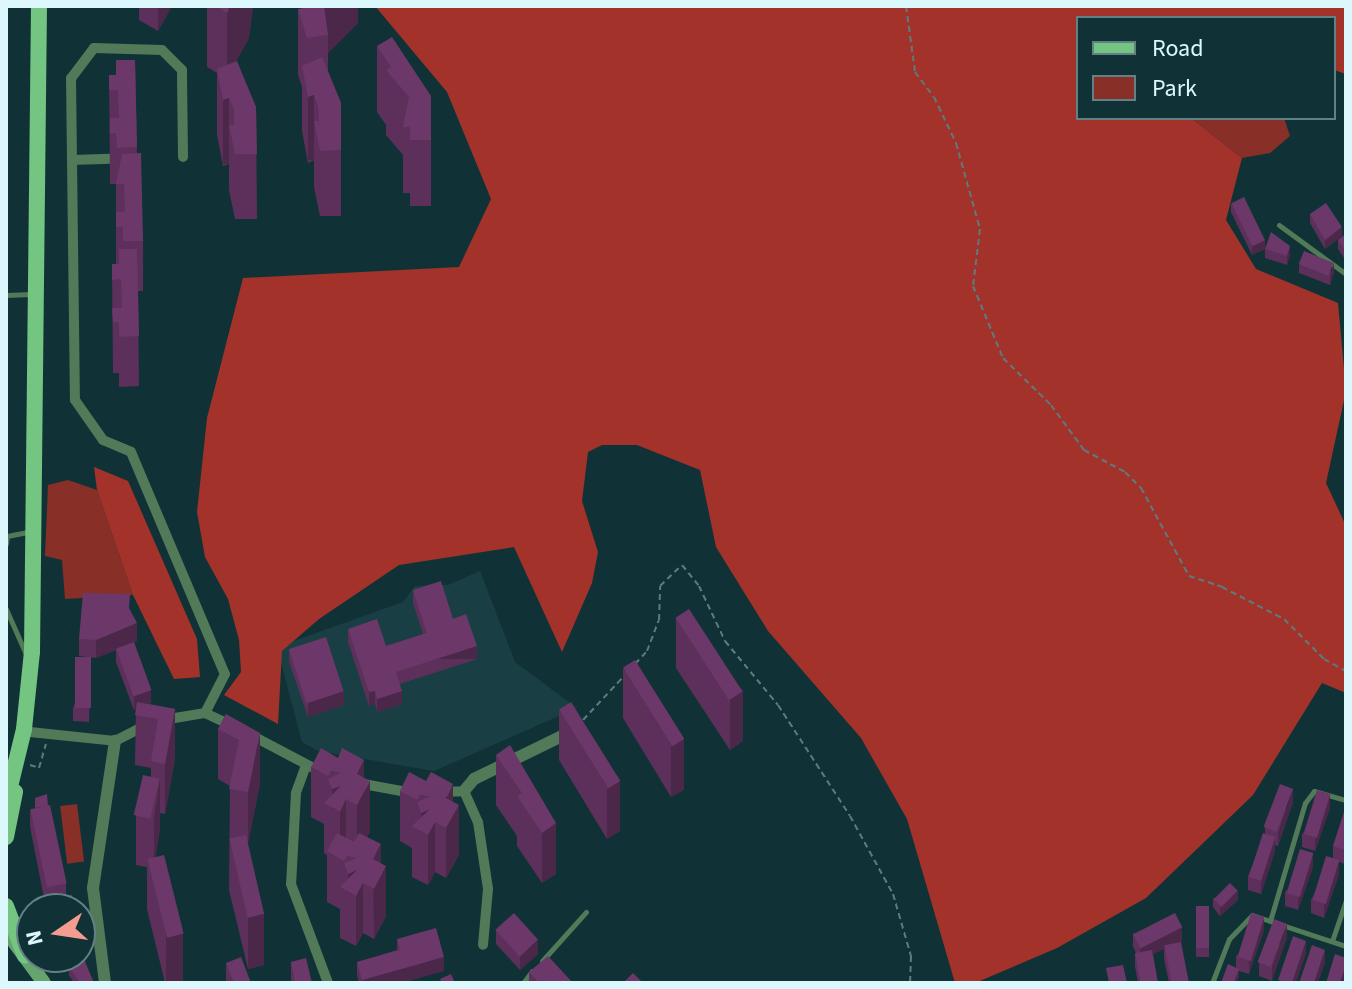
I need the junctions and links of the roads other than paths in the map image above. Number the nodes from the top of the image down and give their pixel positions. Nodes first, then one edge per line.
1 (31, 6) edge
2 (39, 6) edge
3 (183, 157) dead end
4 (110, 159) edge
5 (72, 160) junction
6 (1279, 225) dead end
7 (1346, 274) edge
8 (32, 294) junction
9 (6, 295) edge
10 (28, 532) junction
11 (6, 544) edge
12 (6, 609) edge
13 (29, 652) junction
14 (205, 713) junction
15 (574, 729) edge
16 (30, 732) junction
17 (115, 741) junction
18 (305, 768) junction
19 (331, 776) edge
20 (13, 779) edge
21 (344, 779) edge
22 (464, 791) junction
23 (1346, 800) edge
24 (6, 803) edge
25 (6, 837) edge
26 (1346, 900) edge
27 (6, 906) edge
28 (586, 912) dead end
29 (1270, 921) junction
30 (16, 932) edge
31 (1332, 941) junction
32 (483, 945) dead end
33 (1346, 946) edge
34 (105, 983) edge
35 (328, 983) edge
36 (523, 983) edge
37 (1212, 983) edge

1 - 8 main road
2 - 13 main road
3 - 5 street
4 - 5 street
5 - 14 street
6 - 7 lane
8 - 9 lane
8 - 10 main road
10 - 11 lane
10 - 13 main road
12 - 13 lane
13 - 16 main road
13 - 20 main road
14 - 17 street
14 - 18 street
15 - 22 street
16 - 17 street
16 - 20 main road
17 - 34 street
18 - 19 street
18 - 35 street
20 - 24 main road
20 - 25 main road
21 - 22 street
22 - 32 street
23 - 29 lane
26 - 31 lane
27 - 30 main road
28 - 36 lane
29 - 31 lane
29 - 37 lane
31 - 33 lane

